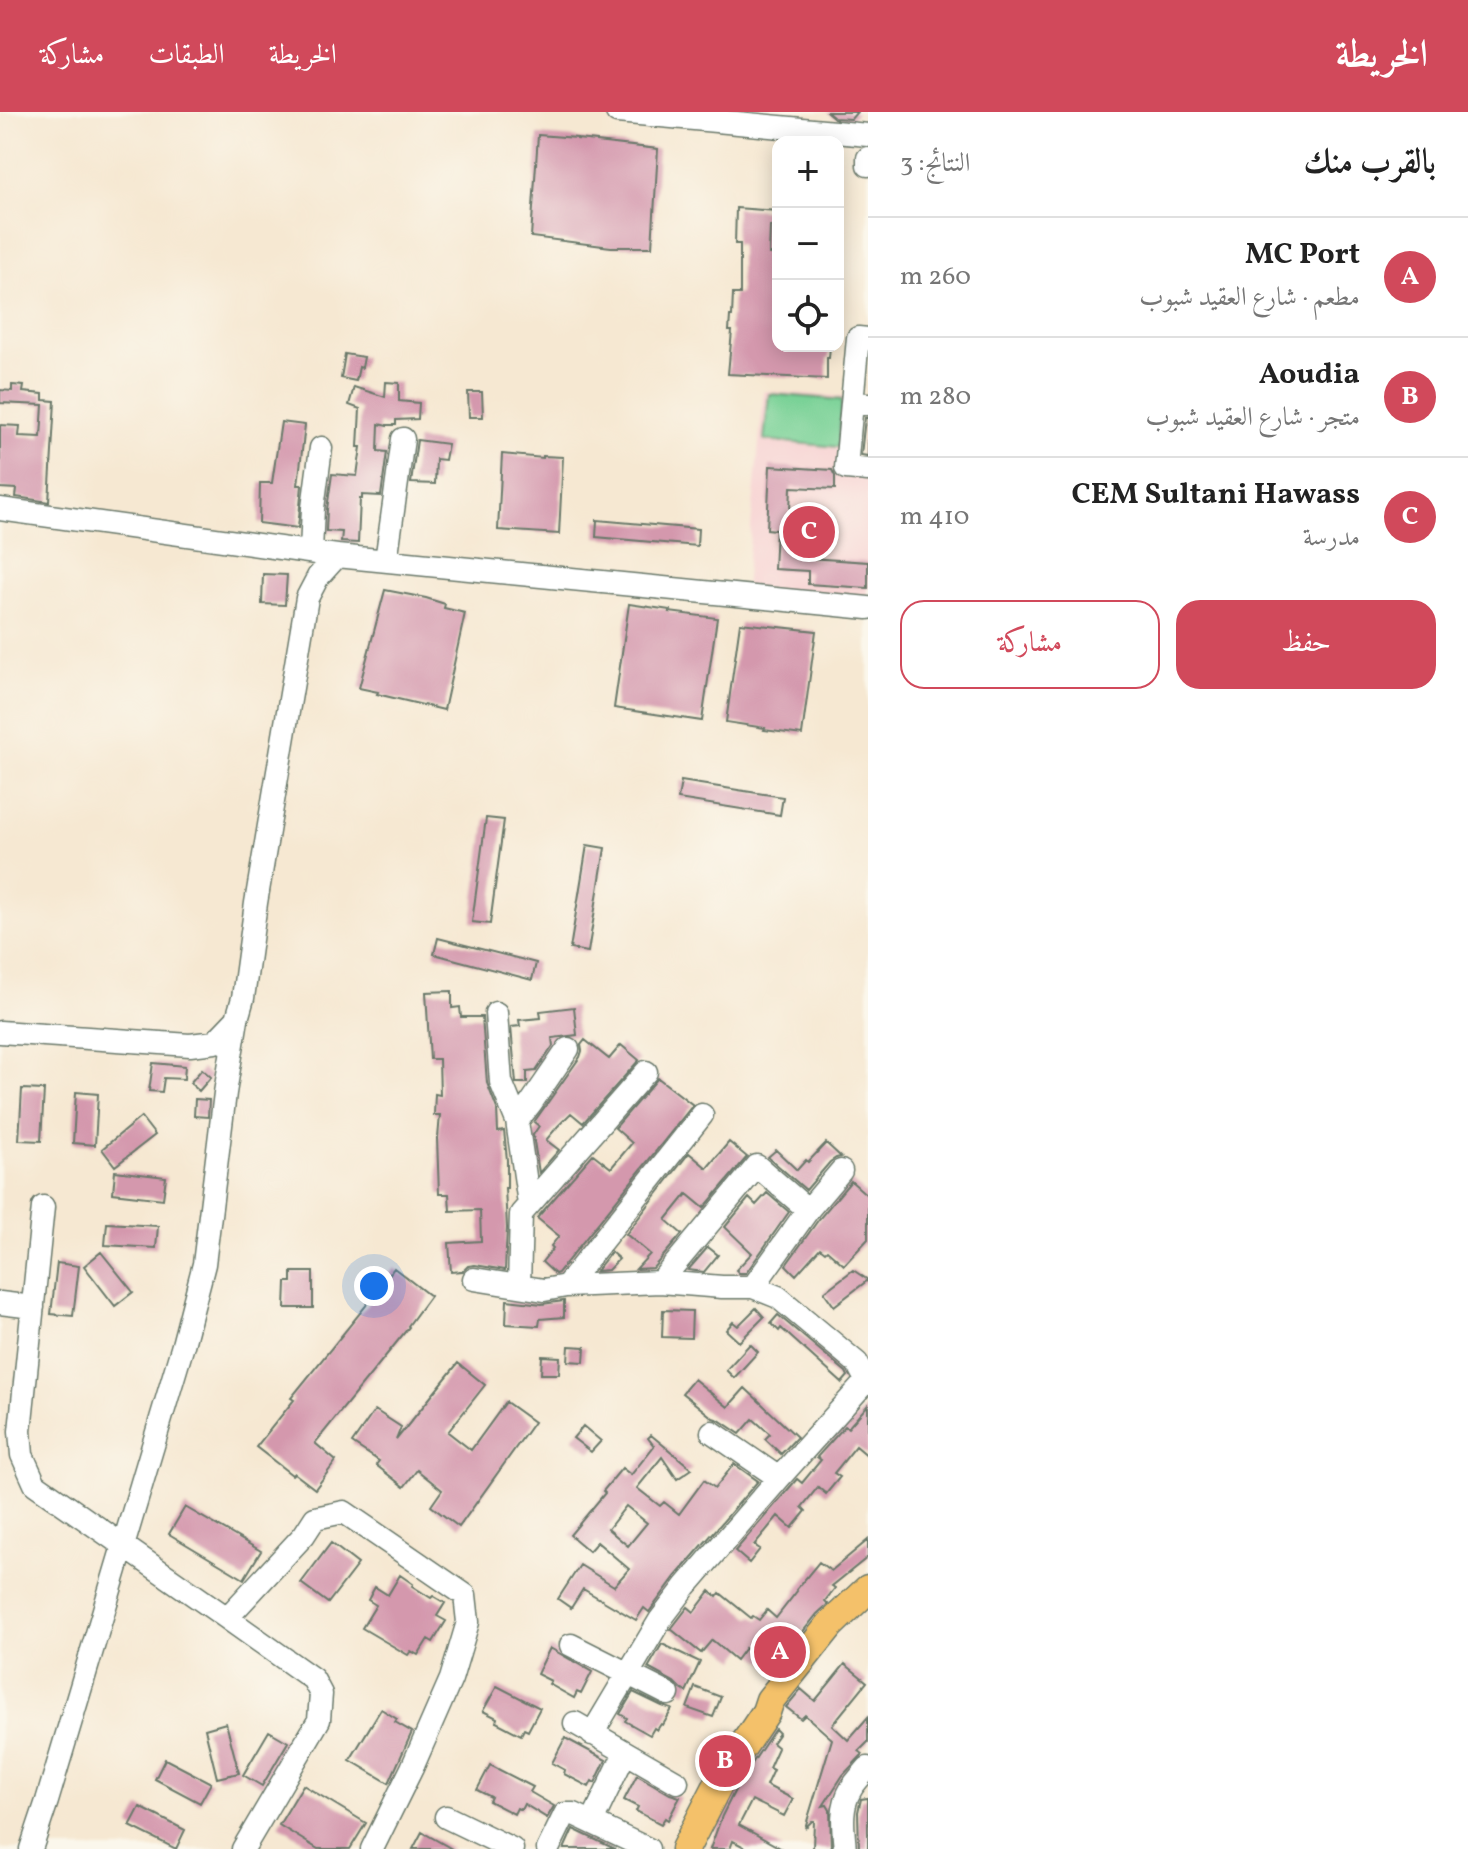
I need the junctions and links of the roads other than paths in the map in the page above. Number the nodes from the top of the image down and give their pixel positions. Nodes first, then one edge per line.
1 (617, 112) edge
2 (868, 135) edge
3 (868, 158) edge
4 (868, 165) edge
5 (868, 339) edge
6 (860, 404) edge
7 (403, 439) dead end
8 (321, 448) dead end
9 (868, 470) edge
10 (0, 509) edge
11 (311, 551) junction
12 (337, 556) junction
13 (386, 561) junction
14 (868, 608) edge
15 (496, 1013) dead end
16 (237, 1019) junction
17 (0, 1032) edge
18 (568, 1049) dead end
19 (646, 1072) dead end
20 (702, 1115) dead end
21 (517, 1121) junction
22 (841, 1171) dead end
23 (529, 1204) junction
24 (43, 1207) dead end
25 (808, 1210) junction
26 (474, 1279) dead end
27 (660, 1282) junction
28 (519, 1286) junction
29 (566, 1286) junction
30 (753, 1287) junction
31 (0, 1303) edge
32 (33, 1307) junction
33 (867, 1382) edge
34 (712, 1432) dead end
35 (779, 1478) junction
36 (122, 1544) junction
37 (868, 1589) edge
38 (227, 1618) junction
39 (571, 1645) dead end
40 (628, 1674) junction
41 (668, 1694) dead end
42 (625, 1753) junction
43 (868, 1768) edge
44 (677, 1782) dead end
45 (446, 1817) dead end
46 (592, 1822) junction
47 (469, 1840) edge
48 (31, 1849) edge
49 (243, 1849) edge
50 (372, 1849) edge
51 (512, 1849) edge
52 (548, 1849) edge
53 (648, 1849) edge
54 (685, 1849) edge
55 (845, 1849) edge

1 - 2 street
3 - 4 street
5 - 6 street
6 - 9 street
7 - 13 street
8 - 11 street
10 - 11 street
11 - 12 street
12 - 13 street
12 - 16 street
13 - 14 street
15 - 21 street
16 - 17 street
16 - 36 street
18 - 21 street
19 - 23 street
20 - 29 street
21 - 23 street
22 - 25 street
23 - 28 street
24 - 32 street
25 - 27 street
25 - 30 street
26 - 28 street
27 - 29 street
27 - 30 street
28 - 29 street
30 - 33 street
31 - 32 street
32 - 36 street
33 - 35 street
34 - 35 street
35 - 40 street
36 - 38 street
36 - 48 street
37 - 54 main road
38 - 49 street
38 - 50 street
39 - 40 street
40 - 41 street
40 - 42 street
42 - 44 street
42 - 46 street
43 - 55 street
45 - 47 street
46 - 52 street
46 - 53 street
47 - 51 street

